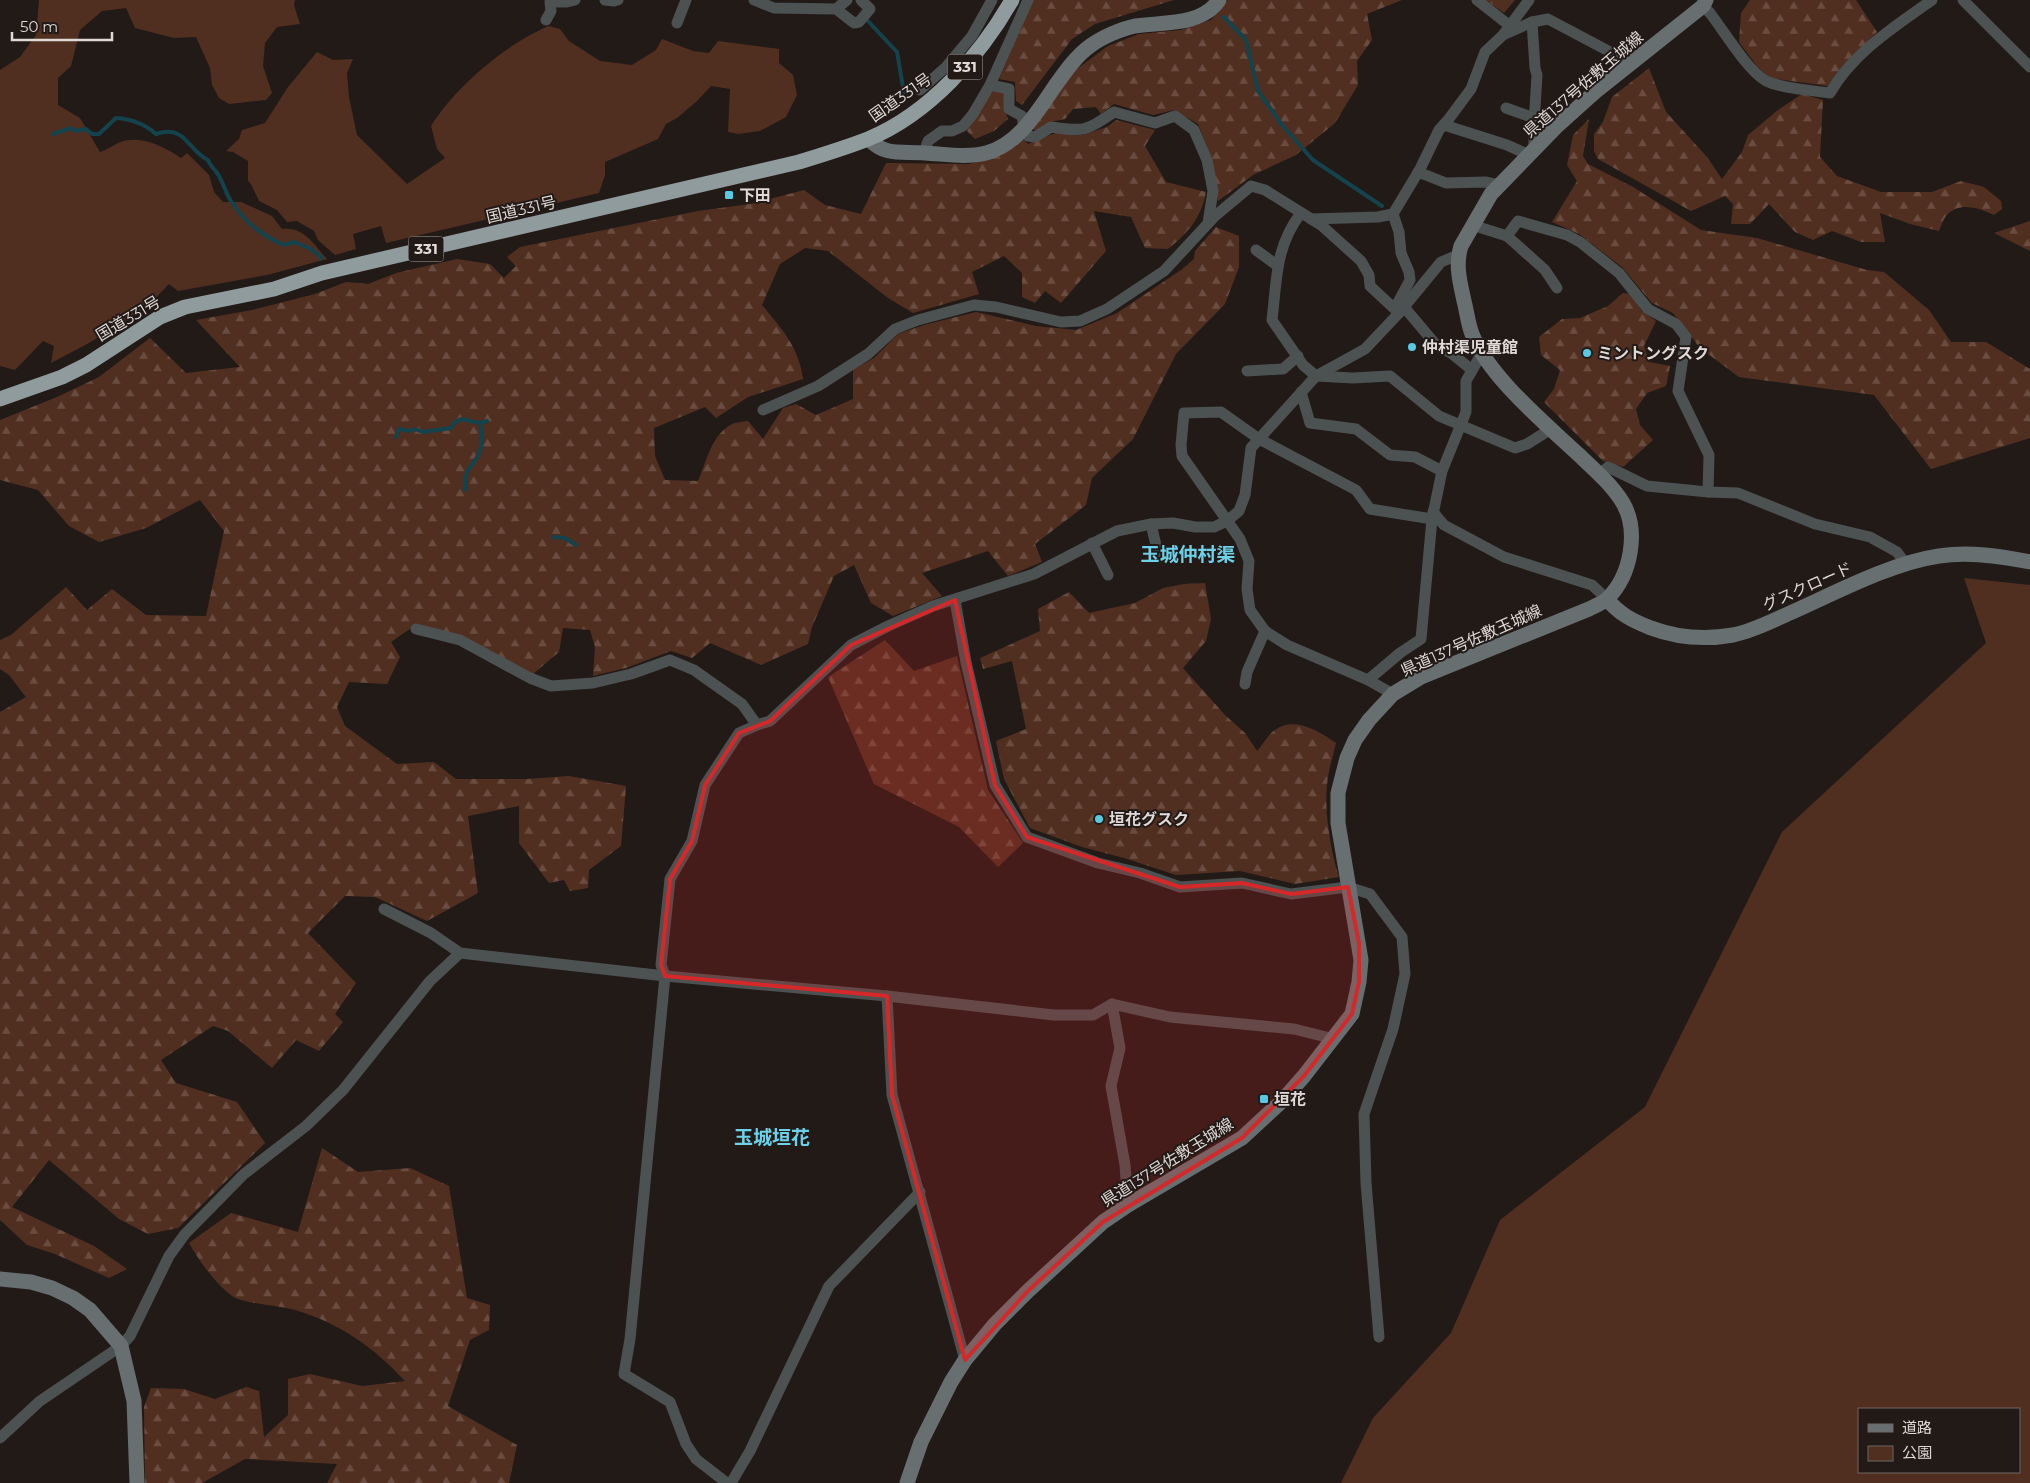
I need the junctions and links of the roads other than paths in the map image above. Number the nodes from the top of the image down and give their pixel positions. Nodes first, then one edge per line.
1 (576, 0) edge
2 (605, 0) edge
3 (618, 0) edge
4 (686, 0) edge
5 (754, 0) edge
6 (847, 0) edge
7 (861, 0) edge
8 (992, 0) edge
9 (1012, 0) edge
10 (1028, 0) edge
11 (1219, 0) edge
12 (1477, 0) edge
13 (1932, 0) edge
14 (1963, 0) edge
15 (1524, 2) edge
16 (1704, 3) edge
17 (836, 9) junction
18 (546, 20) dead end
19 (1532, 22) junction
20 (677, 23) dead end
21 (1506, 30) junction
22 (1628, 66) junction
23 (2030, 67) edge
24 (990, 85) junction
25 (920, 90) dead end
26 (1506, 108) dead end
27 (1534, 118) junction
28 (1444, 125) junction
29 (1024, 128) junction
30 (869, 139) junction
31 (1531, 152) junction
32 (924, 153) junction
33 (1418, 172) junction
34 (1500, 185) junction
35 (1393, 214) junction
36 (1306, 216) junction
37 (1208, 223) junction
38 (1472, 225) junction
39 (1507, 236) junction
40 (1256, 250) dead end
41 (1458, 255) junction
42 (1278, 266) junction
43 (1557, 288) dead end
44 (1399, 309) junction
45 (1482, 354) junction
46 (1298, 356) junction
47 (1472, 370) junction
48 (1247, 371) dead end
49 (1316, 376) junction
50 (1301, 392) junction
51 (0, 399) edge
52 (763, 410) dead end
53 (1460, 425) junction
54 (1552, 429) junction
55 (1258, 440) junction
56 (1442, 471) junction
57 (1599, 474) junction
58 (1708, 492) junction
59 (1432, 515) junction
60 (1226, 521) junction
61 (1151, 524) junction
62 (1092, 543) junction
63 (1158, 558) dead end
64 (2030, 562) edge
65 (1906, 564) junction
66 (1108, 575) dead end
67 (1607, 599) junction
68 (955, 600) junction
69 (416, 629) dead end
70 (1264, 631) junction
71 (1368, 680) junction
72 (1245, 684) dead end
73 (1393, 694) junction
74 (757, 724) junction
75 (1348, 887) junction
76 (384, 909) dead end
77 (460, 953) junction
78 (665, 976) junction
79 (887, 996) junction
80 (1112, 1004) junction
81 (1334, 1039) junction
82 (920, 1192) junction
83 (1128, 1205) junction
84 (0, 1279) edge
85 (1379, 1337) dead end
86 (121, 1346) junction
87 (965, 1360) junction
88 (0, 1438) edge
89 (137, 1483) edge
90 (729, 1483) edge
91 (907, 1483) edge

1 - 18 street
2 - 3 street
4 - 20 street
5 - 17 street
6 - 17 street
7 - 17 street
8 - 25 street
9 - 30 highway, 国道331号 / 331
10 - 24 street
11 - 29 main road
12 - 21 street
13 - 16 street
14 - 23 street
15 - 21 street
16 - 22 main road, 県道137号佐敷玉城線
19 - 21 street
19 - 22 street
19 - 27 street
21 - 28 street
22 - 31 main road, 県道137号佐敷玉城線
24 - 29 street
24 - 32 street
26 - 27 street
27 - 31 street
28 - 31 street
28 - 33 street
29 - 32 main road
29 - 37 street
30 - 32 main road
30 - 51 highway, 国道331号 / 331
31 - 34 main road, 県道137号佐敷玉城線
33 - 34 street
33 - 35 street
34 - 38 main road, 県道137号佐敷玉城線
35 - 36 street
35 - 44 street
36 - 37 street
36 - 42 street
36 - 44 street
37 - 52 street
38 - 39 street
38 - 41 main road, 県道137号佐敷玉城線
39 - 43 street
39 - 58 street
40 - 42 street
41 - 44 street
41 - 45 main road, 県道137号佐敷玉城線
42 - 46 street
44 - 47 street
44 - 49 street
45 - 47 street
45 - 54 main road, 県道137号佐敷玉城線
46 - 48 street
46 - 49 street
47 - 53 street
49 - 50 street
49 - 53 street
50 - 55 street
50 - 56 street
53 - 54 street
53 - 56 street
54 - 57 main road, 県道137号佐敷玉城線
55 - 59 street
55 - 60 street
55 - 60 street
56 - 59 street
57 - 58 street
57 - 67 main road, 県道137号佐敷玉城線
58 - 65 street
59 - 67 street
59 - 71 street
60 - 61 street
60 - 70 street
61 - 62 street
61 - 63 street
62 - 66 street
62 - 68 street
64 - 65 main road, グスクロード
65 - 67 main road, グスクロード
67 - 73 main road, 県道137号佐敷玉城線
68 - 74 street
68 - 75 street
69 - 74 street
70 - 71 street
70 - 72 street
71 - 73 street
73 - 75 main road, 県道137号佐敷玉城線
74 - 78 street
75 - 81 main road, 県道137号佐敷玉城線
75 - 85 street
76 - 77 street
77 - 78 street
77 - 86 street
78 - 79 street
78 - 90 street
79 - 80 street
79 - 82 street
80 - 81 street
80 - 83 street
81 - 83 main road, 県道137号佐敷玉城線
82 - 87 street
82 - 90 street
83 - 87 main road, 県道137号佐敷玉城線
84 - 86 main road
86 - 88 street
86 - 89 main road
87 - 91 main road, 県道137号佐敷玉城線

